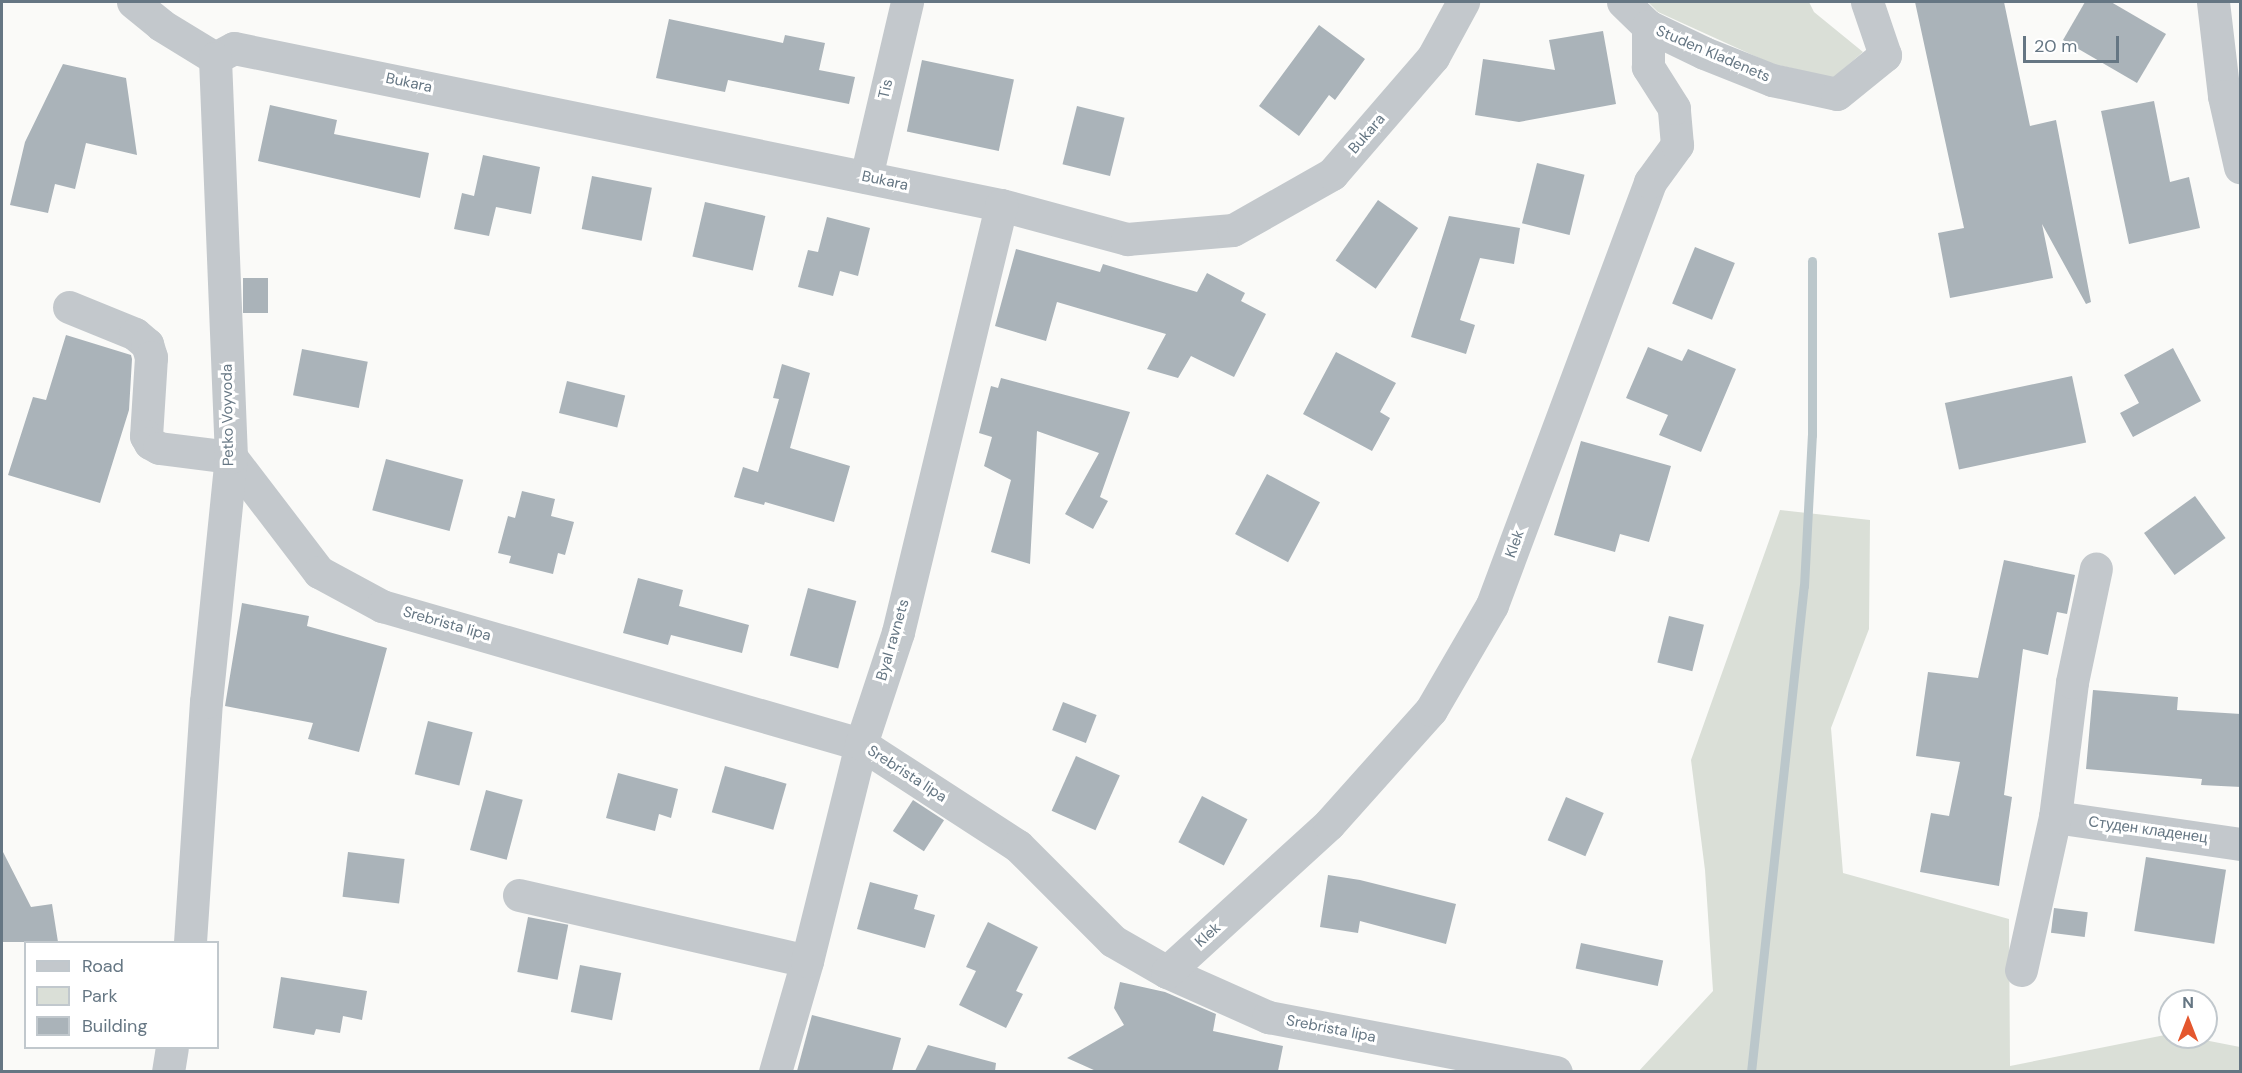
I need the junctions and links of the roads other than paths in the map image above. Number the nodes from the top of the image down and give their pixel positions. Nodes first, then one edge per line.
1 (133, 2) edge
2 (907, 2) edge
3 (1463, 2) edge
4 (1623, 2) edge
5 (1866, 2) edge
6 (2213, 2) edge
7 (1648, 26) junction
8 (215, 58) junction
9 (2241, 167) edge
10 (866, 177) junction
11 (1001, 205) junction
12 (69, 307) dead end
13 (231, 457) junction
14 (2096, 568) dead end
15 (861, 744) junction
16 (2055, 817) junction
17 (2241, 844) edge
18 (519, 895) dead end
19 (190, 941) edge
20 (807, 961) junction
21 (2021, 970) dead end
22 (1167, 972) junction
23 (172, 1049) edge
24 (168, 1071) edge
25 (775, 1071) edge
26 (1556, 1071) edge

1 - 8 street
2 - 10 street, Tis
3 - 11 street, Bukara
4 - 7 street, Studen Kladenets
5 - 7 street, Studen Kladenets
6 - 9 street
7 - 22 street, Klek
8 - 10 street, Bukara
8 - 13 street, Petko Voyvoda
10 - 11 street, Bukara
11 - 15 street, Byal ravnets
12 - 13 street
13 - 15 street, Srebrista lipa
13 - 19 street, Petko Voyvoda
14 - 16 street
15 - 20 street, Byal ravnets
15 - 22 street, Srebrista lipa
16 - 17 street, Студен кладенец
16 - 21 street
18 - 20 street
20 - 25 street, Byal ravnets
22 - 26 street, Srebrista lipa
23 - 24 street

